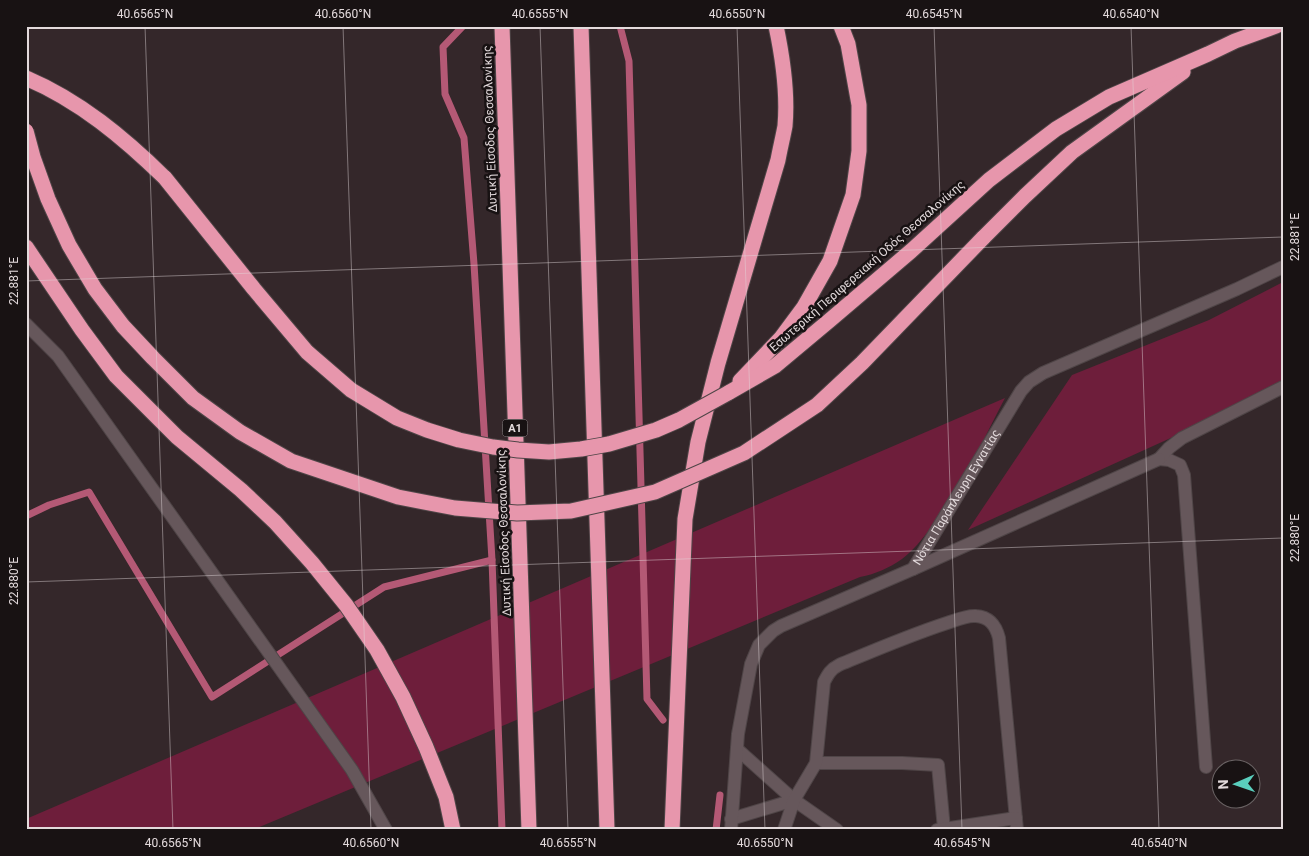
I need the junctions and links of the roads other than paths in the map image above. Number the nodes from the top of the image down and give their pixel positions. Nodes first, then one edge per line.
1 (502, 26) edge
2 (581, 26) edge
3 (776, 26) edge
4 (841, 26) edge
5 (1276, 26) edge
6 (1208, 54) junction
7 (26, 78) edge
8 (26, 131) edge
9 (26, 247) edge
10 (1283, 266) edge
11 (26, 324) edge
12 (1283, 386) edge
13 (728, 393) junction
14 (1159, 459) junction
15 (913, 569) junction
16 (737, 749) junction
17 (816, 763) junction
18 (1206, 767) dead end
19 (794, 800) junction
20 (731, 824) edge
21 (1017, 824) edge
22 (944, 829) edge
23 (386, 830) edge
24 (453, 830) edge
25 (529, 830) edge
26 (607, 830) edge
27 (672, 830) edge
28 (784, 830) edge
29 (837, 830) edge
30 (937, 830) edge

1 - 25 highway, Δυτική Είσοδος Θεσσαλονίκης / Α1
2 - 26 highway
3 - 27 highway
4 - 13 highway
5 - 6 highway, Εσωτερική Περιφερειακή Οδός Θεσσαλονίκης
6 - 8 highway, bridge
6 - 13 highway, Εσωτερική Περιφερειακή Οδός Θεσσαλονίκης
7 - 13 highway, Εσωτερική Περιφερειακή Οδός Θεσσαλονίκης, bridge
9 - 24 highway
10 - 15 street, Νότια Παράπλευρη Εγνατίας
11 - 23 street
12 - 14 street
14 - 15 street
14 - 18 street
15 - 16 street, Νότια Παράπλευρη Εγνατίας
16 - 19 street
16 - 20 street, Νότια Παράπλευρη Εγνατίας
17 - 19 street
17 - 21 street
17 - 22 street
19 - 20 street
19 - 28 street
19 - 29 street
21 - 22 street
22 - 30 street

